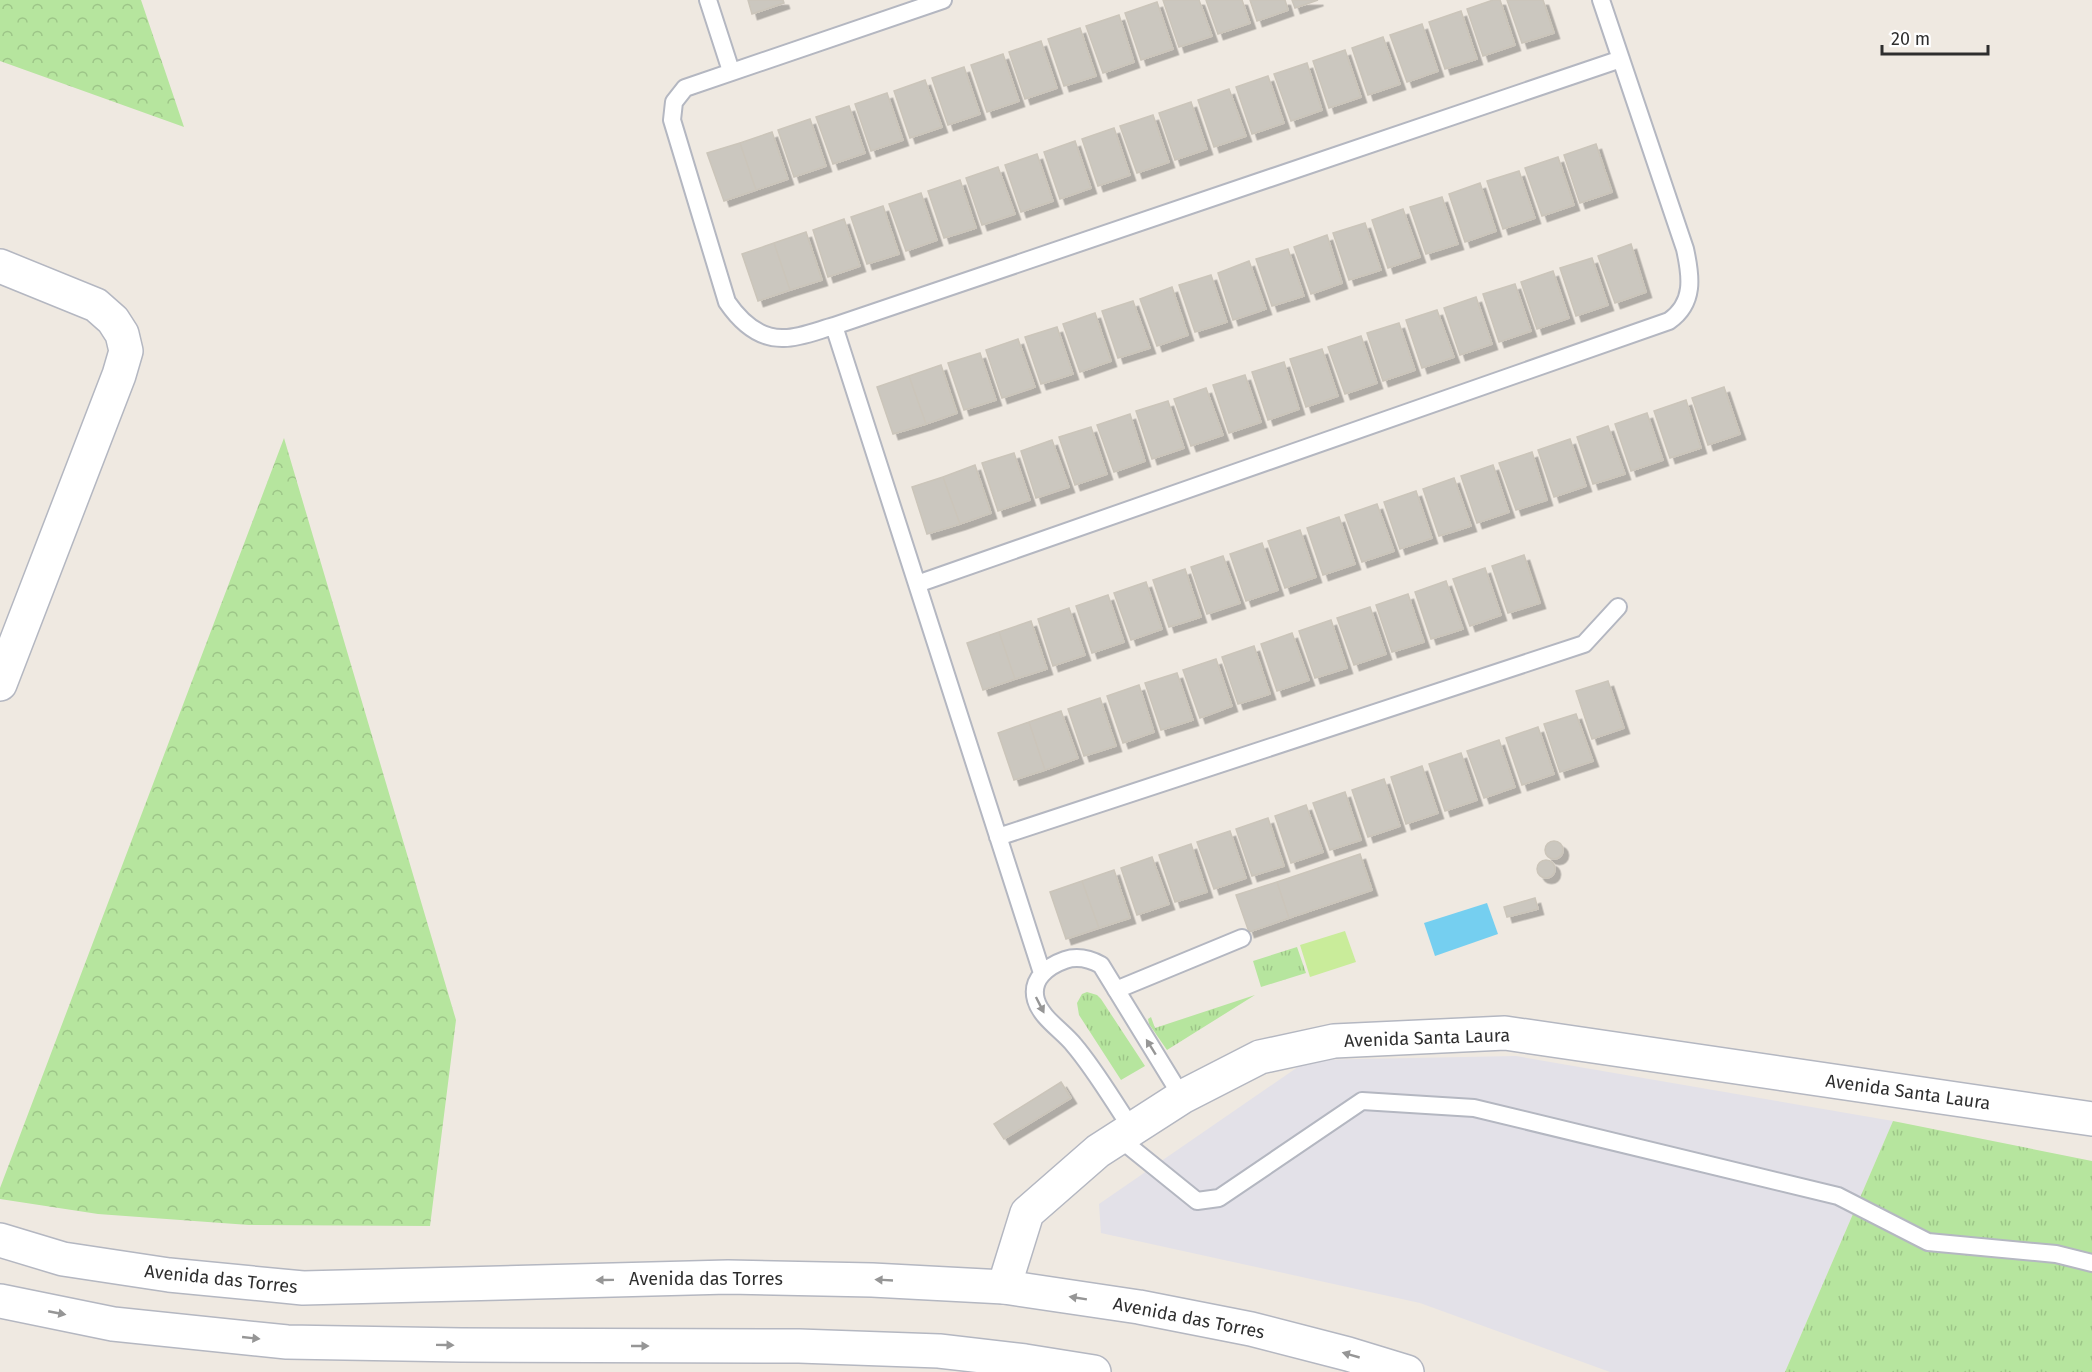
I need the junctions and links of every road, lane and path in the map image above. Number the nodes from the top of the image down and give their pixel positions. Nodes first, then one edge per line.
1 (708, 0) edge
2 (944, 0) edge
3 (1601, 0) edge
4 (1621, 59) junction
5 (731, 71) junction
6 (0, 266) edge
7 (834, 326) junction
8 (917, 584) junction
9 (1618, 607) dead end
10 (0, 684) edge
11 (998, 837) junction
12 (1242, 938) dead end
13 (1042, 973) junction
14 (1116, 990) junction
15 (1182, 1097) junction
16 (2092, 1119) edge
17 (1125, 1134) junction
18 (0, 1240) edge
19 (2092, 1263) edge
20 (1004, 1287) junction
21 (0, 1301) edge
22 (1094, 1372) edge
23 (1407, 1372) edge

1 - 5 lane
2 - 5 lane
3 - 4 lane
4 - 7 lane
4 - 8 lane
5 - 7 lane
6 - 10 main road
7 - 8 lane
8 - 11 lane
9 - 11 lane
11 - 13 lane
12 - 14 lane
13 - 14 lane
13 -> 17 lane
15 -> 14 lane
15 - 16 main road, Avenida Santa Laura
15 - 17 main road, Avenida Santa Laura
17 - 19 lane
17 - 20 main road, Avenida Santa Laura
20 -> 18 main road, Avenida das Torres
23 -> 20 main road, Avenida das Torres
21 -> 22 main road

